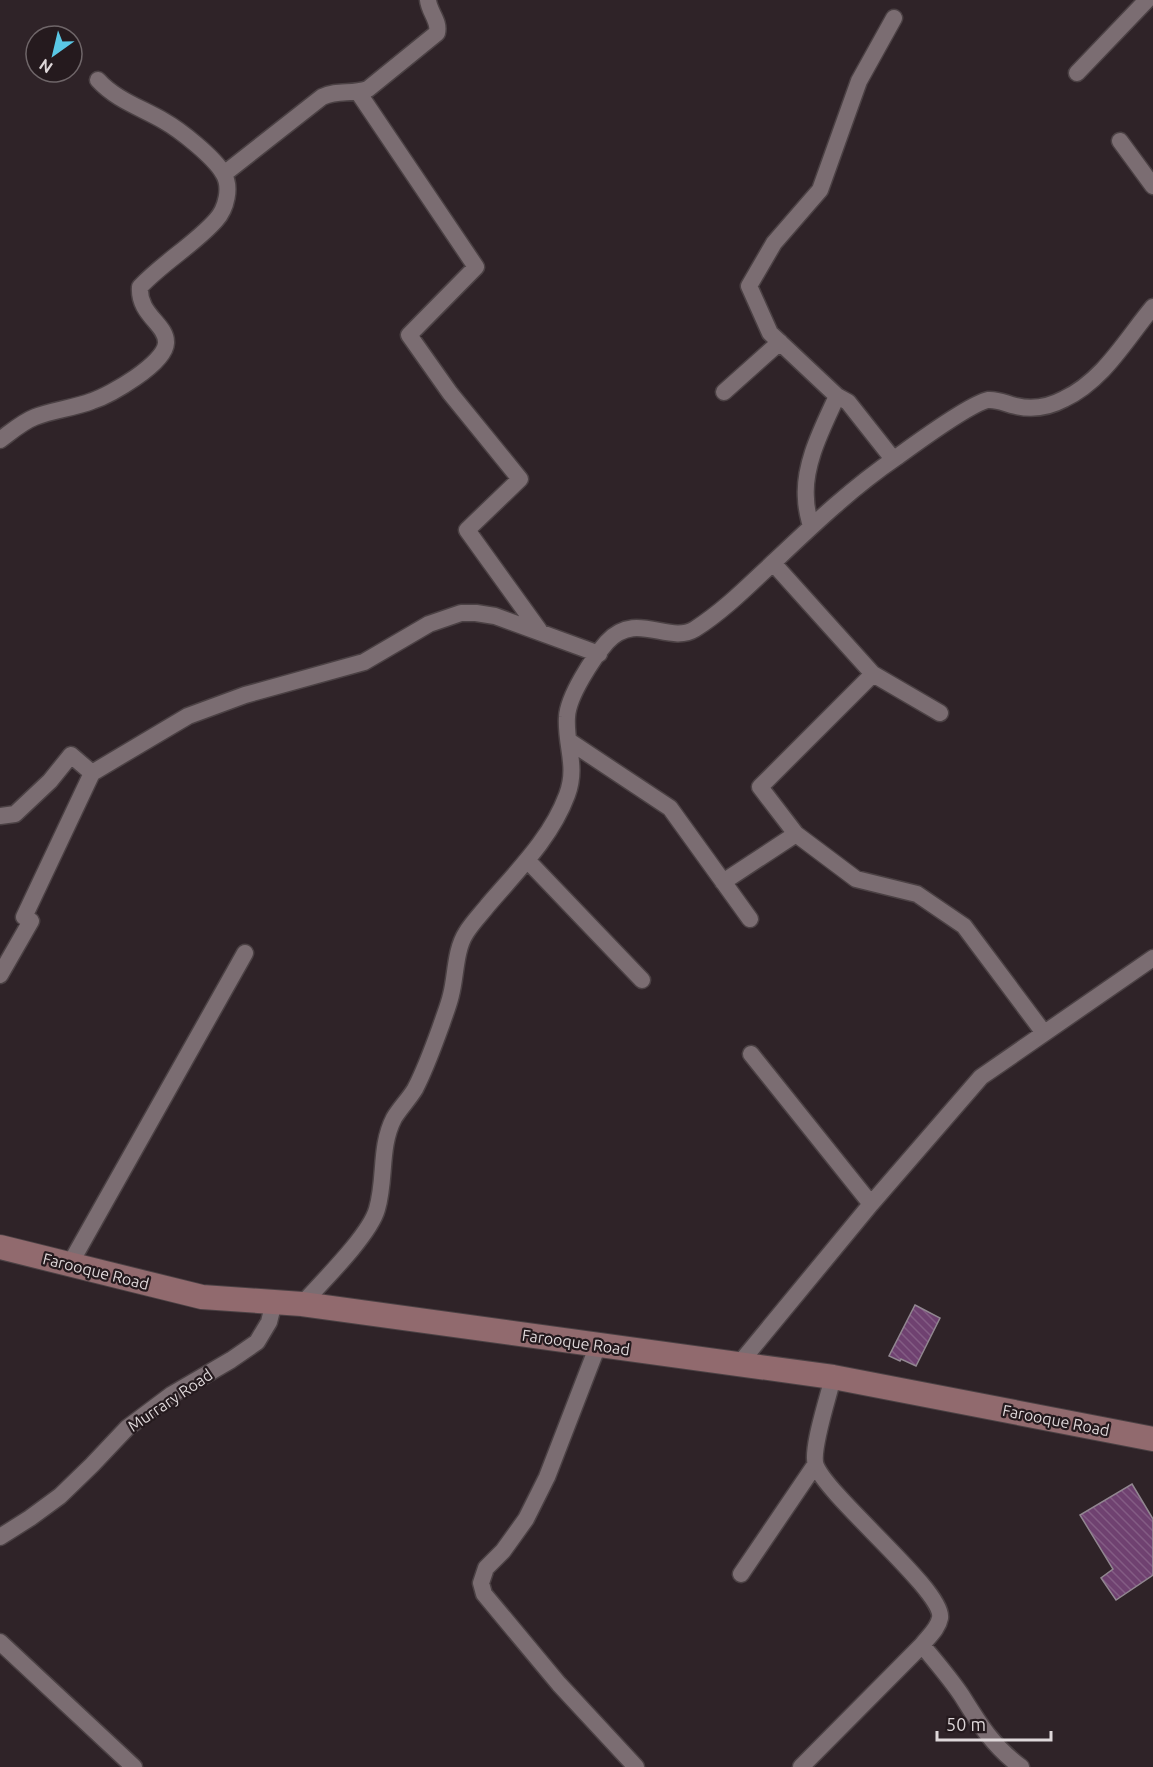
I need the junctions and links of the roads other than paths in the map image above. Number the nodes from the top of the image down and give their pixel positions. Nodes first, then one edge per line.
1 (428, 0) edge
2 (1147, 0) edge
3 (894, 18) dead end
4 (1077, 73) dead end
5 (98, 80) dead end
6 (358, 92) junction
7 (1120, 141) dead end
8 (224, 174) junction
9 (1153, 186) edge
10 (1153, 307) edge
11 (780, 342) junction
12 (724, 392) dead end
13 (837, 396) junction
14 (0, 440) edge
15 (893, 459) junction
16 (811, 527) junction
17 (773, 563) junction
18 (539, 630) junction
19 (599, 654) junction
20 (873, 674) junction
21 (940, 713) dead end
22 (569, 741) junction
23 (92, 773) junction
24 (0, 816) edge
25 (796, 834) junction
26 (528, 861) junction
27 (723, 882) junction
28 (750, 919) dead end
29 (245, 953) dead end
30 (1153, 958) edge
31 (0, 975) edge
32 (642, 980) dead end
33 (1044, 1033) junction
34 (751, 1054) dead end
35 (871, 1204) junction
36 (0, 1247) edge
37 (70, 1264) junction
38 (274, 1302) junction
39 (302, 1304) junction
40 (597, 1345) junction
41 (739, 1364) junction
42 (833, 1377) junction
43 (1153, 1439) edge
44 (815, 1465) junction
45 (0, 1538) edge
46 (741, 1574) dead end
47 (0, 1642) edge
48 (922, 1645) junction
49 (134, 1767) edge
50 (636, 1767) edge
51 (801, 1767) edge
52 (1021, 1767) edge

1 - 6 street
2 - 4 street
3 - 11 street
5 - 8 street
6 - 8 street
6 - 18 street
7 - 9 street
8 - 14 street
10 - 15 street
11 - 12 street
11 - 13 street
13 - 15 street
13 - 16 street
15 - 16 street
16 - 17 street
17 - 19 street
17 - 20 street
18 - 19 street
18 - 23 street
19 - 22 street
20 - 21 street
20 - 25 street
22 - 26 street
22 - 27 street
23 - 24 street
23 - 31 street
25 - 27 street
25 - 33 street
26 - 32 street
26 - 39 street
27 - 28 street
29 - 37 street
30 - 33 street
33 - 35 street
34 - 35 street
35 - 41 street
36 - 37 main road, Farooque Road
37 - 38 main road, Farooque Road
38 - 39 main road, Farooque Road
38 - 45 street, Murrary Road
39 - 40 main road, Farooque Road
40 - 41 main road, Farooque Road
40 - 50 street
41 - 42 main road, Farooque Road
42 - 43 main road, Farooque Road
42 - 44 street
44 - 46 street
44 - 48 street
47 - 49 street
48 - 51 street
48 - 52 street

